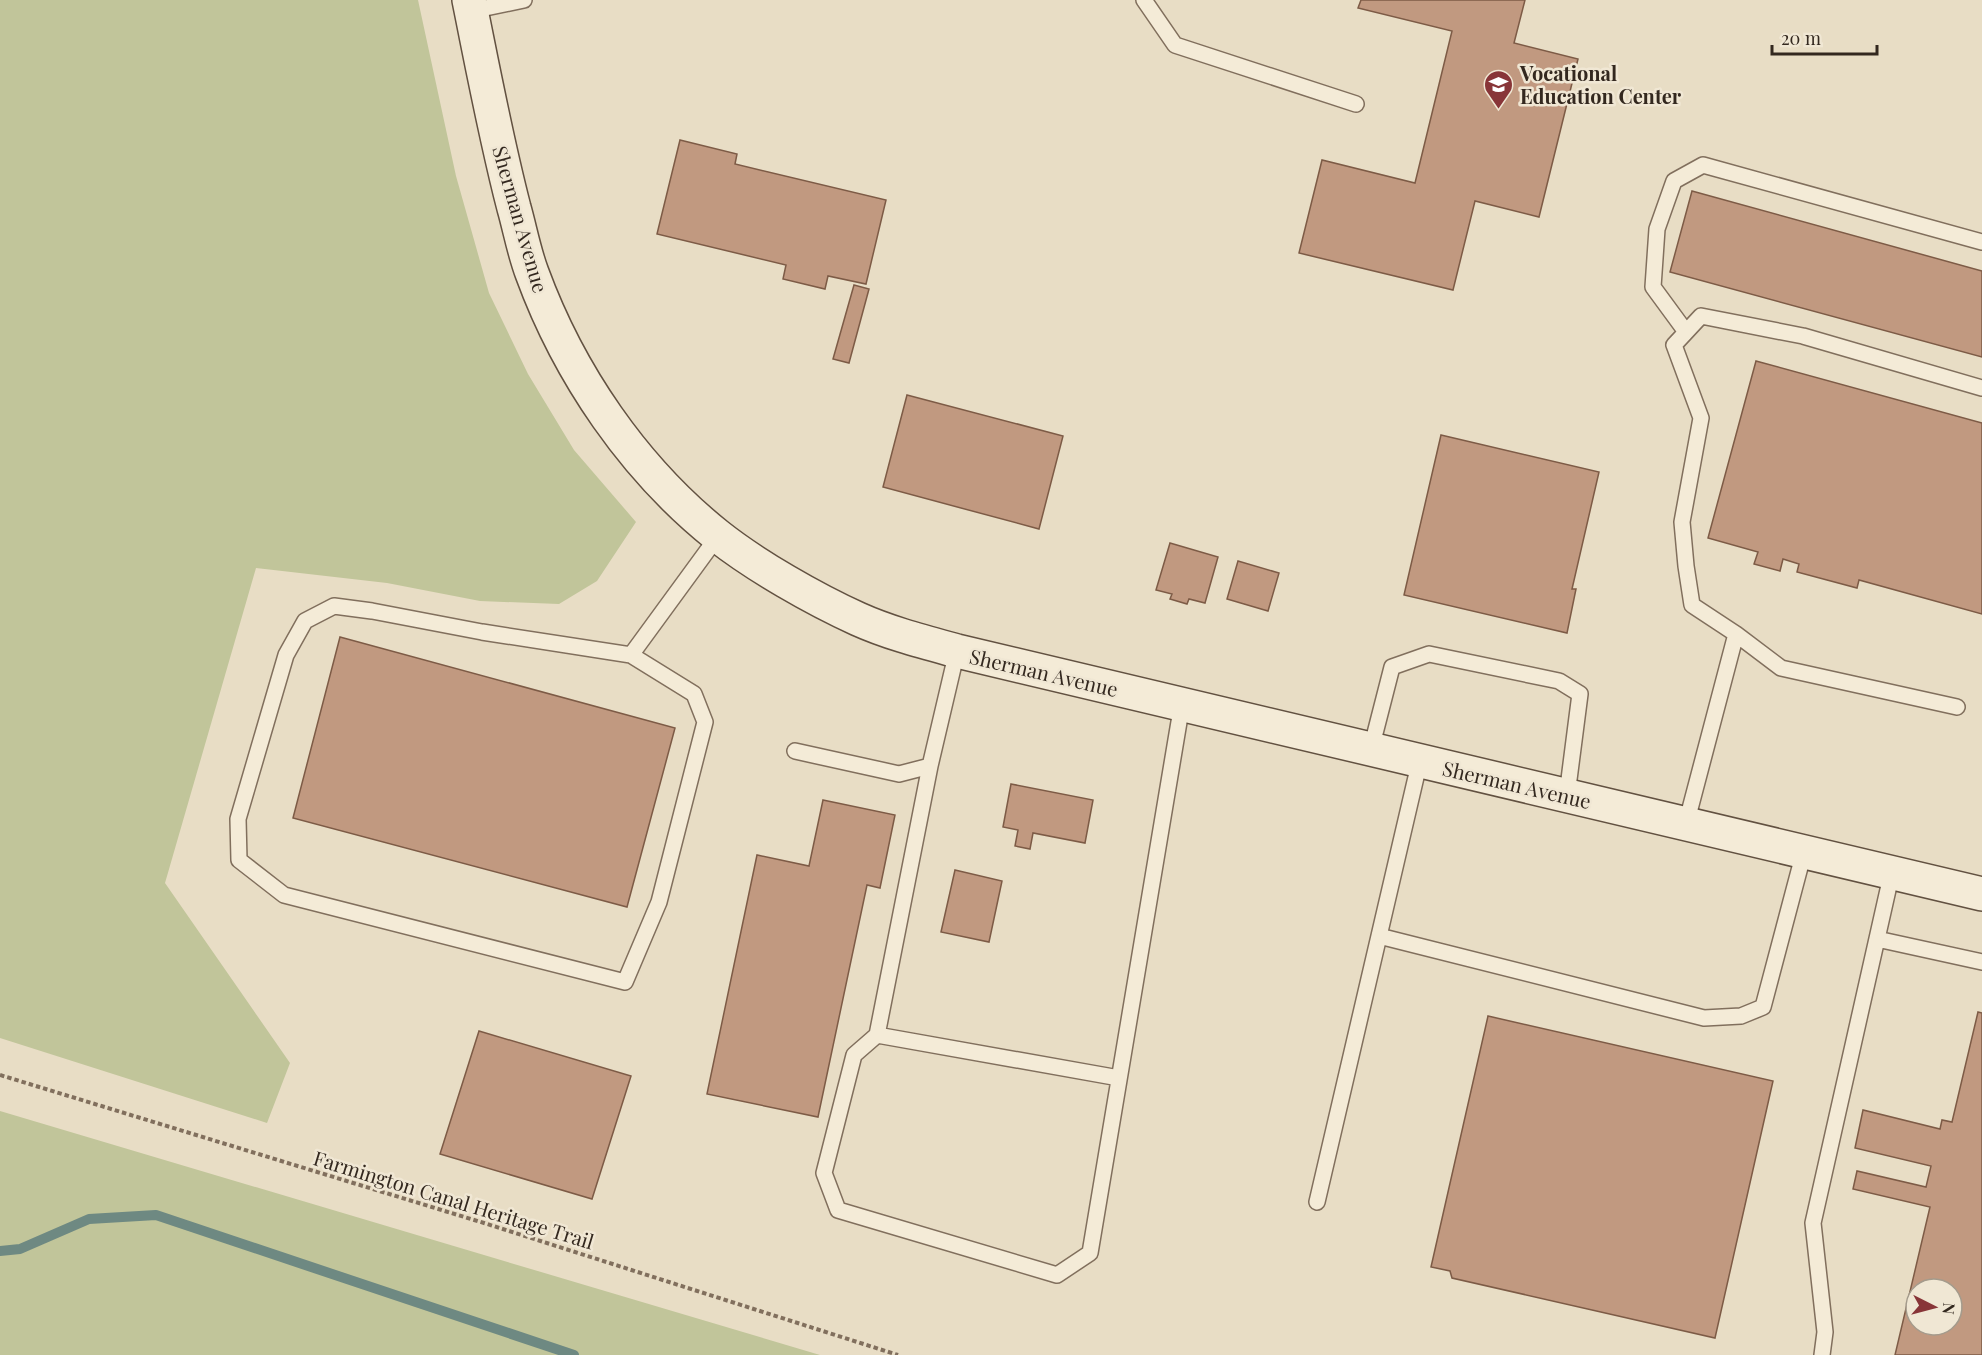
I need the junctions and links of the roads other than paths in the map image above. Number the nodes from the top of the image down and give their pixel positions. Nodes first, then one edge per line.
1 (524, 0) edge
2 (1144, 0) edge
3 (470, 5) edge
4 (1356, 104) dead end
5 (1982, 242) edge
6 (1686, 332) junction
7 (1982, 388) edge
8 (718, 536) junction
9 (1736, 634) junction
10 (957, 651) junction
11 (631, 655) junction
12 (1182, 704) junction
13 (1957, 707) dead end
14 (1371, 749) junction
15 (795, 751) dead end
16 (1420, 760) junction
17 (930, 766) junction
18 (1567, 795) junction
19 (1686, 824) junction
20 (1804, 852) junction
21 (1892, 872) junction
22 (1982, 894) edge
23 (1379, 936) junction
24 (1877, 939) junction
25 (1982, 962) edge
26 (877, 1035) junction
27 (1119, 1078) junction
28 (1317, 1202) dead end
29 (1822, 1355) edge

1 - 3 lane
2 - 4 lane
3 - 8 main road, Sherman Avenue
5 - 6 lane
6 - 7 lane
6 - 9 lane
8 - 10 main road, Sherman Avenue
8 - 11 lane
9 - 13 lane
9 - 19 lane
10 - 12 main road, Sherman Avenue
10 - 17 lane
11 - 11 lane
12 - 14 main road, Sherman Avenue
12 - 27 lane
14 - 16 main road, Sherman Avenue
14 - 18 lane
15 - 17 lane
16 - 18 main road, Sherman Avenue
16 - 23 lane
17 - 26 lane
18 - 19 main road, Sherman Avenue
19 - 20 main road, Sherman Avenue
20 - 21 main road, Sherman Avenue
20 - 23 lane
21 - 22 main road, Sherman Avenue
21 - 24 lane
23 - 28 lane
24 - 25 lane
24 - 29 lane
26 - 27 lane
26 - 27 lane

